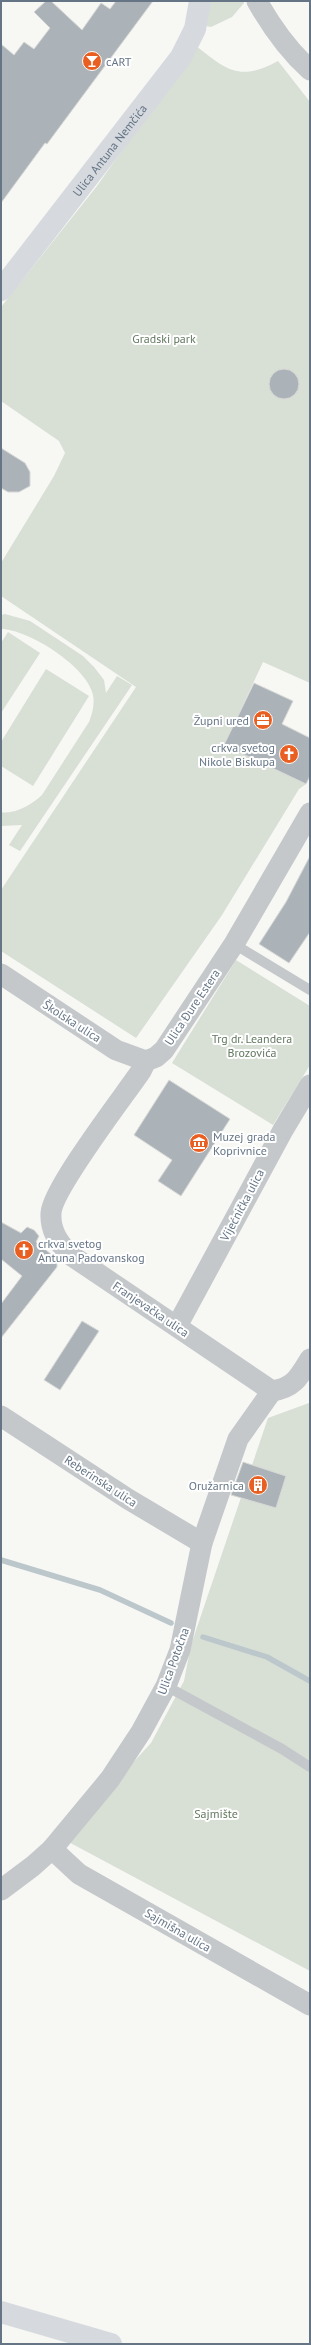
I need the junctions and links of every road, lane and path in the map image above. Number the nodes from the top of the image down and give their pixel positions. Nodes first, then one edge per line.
1 (200, 1) edge
2 (257, 1) edge
3 (306, 68) edge
4 (1, 290) edge
5 (310, 813) edge
6 (234, 944) junction
7 (1, 974) edge
8 (310, 990) edge
9 (146, 1061) junction
10 (310, 1085) edge
11 (51, 1212) joint
12 (177, 1326) junction
13 (310, 1359) edge
14 (272, 1391) junction
15 (1, 1416) edge
16 (202, 1543) junction
17 (166, 1686) junction
18 (310, 1767) edge
19 (52, 1848) junction
20 (1, 1890) edge
21 (310, 2004) edge
22 (1, 2312) edge
23 (112, 2344) edge

1 - 4 main road, Ulica Antuna Nemčića
2 - 3 street
5 - 6 street, Ulica Đure Estera
6 - 8 lane
6 - 9 street, Ulica Đure Estera
7 - 9 street, Školska ulica
9 - 11 street, Ulica Đure Estera
10 - 12 street, Vijećnička ulica
11 - 12 street, Franjevačka ulica
12 - 14 street, Franjevačka ulica
13 - 14 street
14 - 16 street, Ulica Potočna
15 - 16 street, Reberinska ulica
16 - 17 street, Ulica Potočna
17 - 18 lane
17 - 19 street, Ulica Potočna
19 - 20 street, Ulica Potočna
19 - 21 street, Sajmišna ulica
22 - 23 main road

